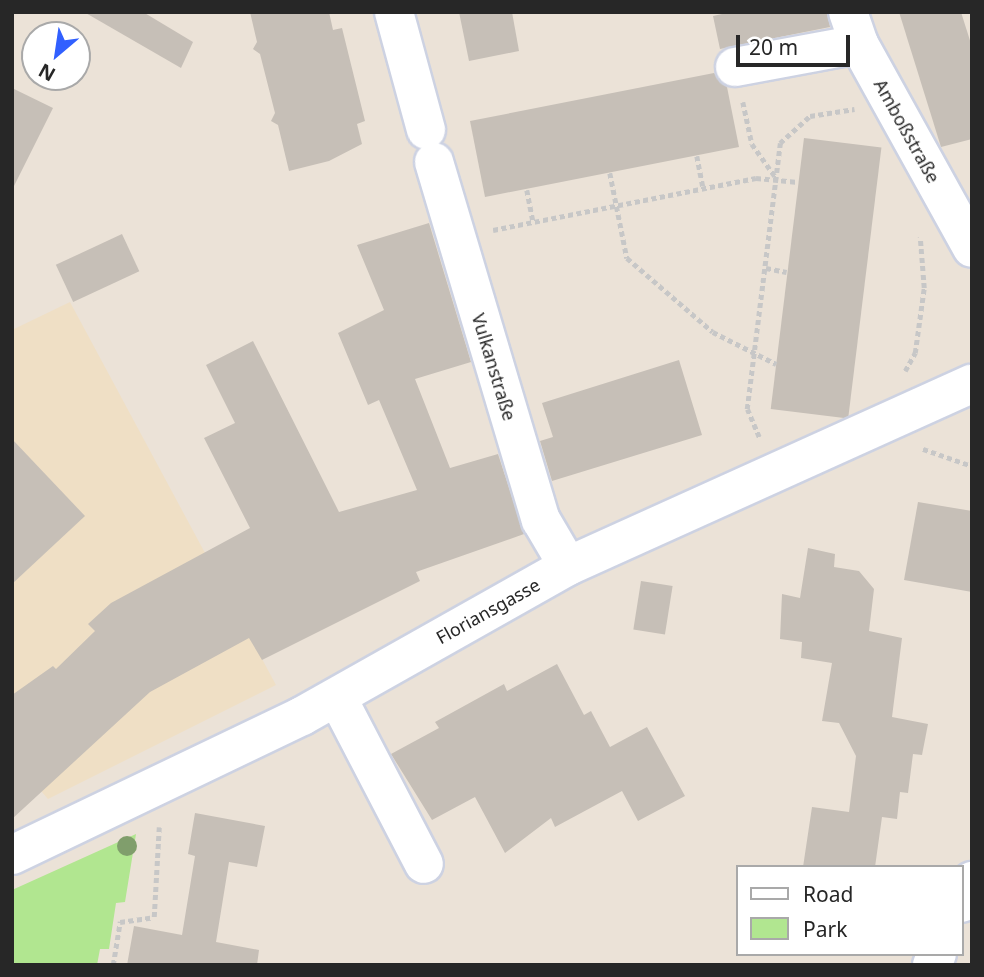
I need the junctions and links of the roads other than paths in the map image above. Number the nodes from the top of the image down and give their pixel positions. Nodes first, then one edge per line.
1 (394, 12) edge
2 (853, 28) edge
3 (735, 67) road end
4 (972, 248) edge
5 (972, 384) edge
6 (568, 566) junction
7 (337, 697) junction
8 (12, 855) edge
9 (424, 864) dead end
10 (972, 881) edge
11 (963, 900) edge

1 - 6 street, Vulkanstraße
2 - 3 street
2 - 4 street, Amboßstraße
5 - 6 street, Floriansgasse
6 - 7 street, Floriansgasse
7 - 8 street, Floriansgasse
7 - 9 street
10 - 11 street

